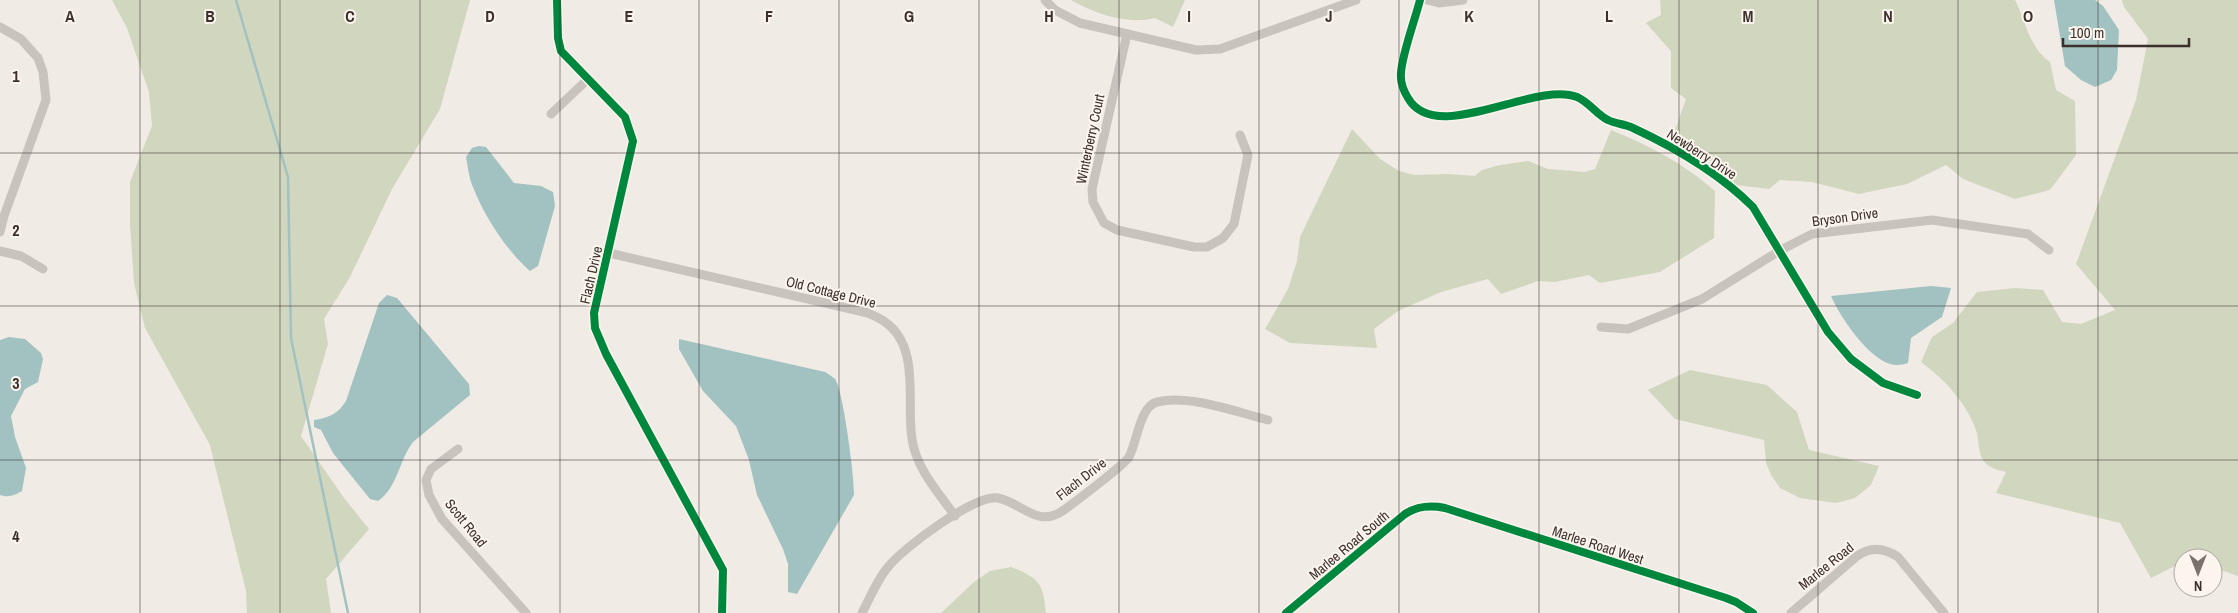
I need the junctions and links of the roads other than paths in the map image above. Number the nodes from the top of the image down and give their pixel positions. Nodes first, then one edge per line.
1 (557, 0) edge
2 (1045, 0) edge
3 (1356, 0) edge
4 (1420, 0) edge
5 (1427, 0) edge
6 (1463, 0) edge
7 (0, 26) edge
8 (1127, 34) junction
9 (588, 79) junction
10 (551, 114) dead end
11 (1240, 135) dead end
12 (0, 232) edge
13 (1779, 250) junction
14 (2049, 250) dead end
15 (0, 251) edge
16 (609, 253) junction
17 (43, 269) dead end
18 (1602, 327) dead end
19 (1917, 395) dead end
20 (1268, 420) dead end
21 (458, 449) dead end
22 (1432, 506) joint
23 (954, 516) junction
24 (526, 613) edge
25 (722, 613) edge
26 (862, 613) edge
27 (1286, 613) edge
28 (1753, 613) edge
29 (1791, 613) edge
30 (1944, 613) edge

1 - 9 street, Flach Drive
2 - 8 street
3 - 8 street
4 - 13 street, Newberry Drive
5 - 6 street
7 - 12 street
8 - 11 street, Winterberry Court
9 - 10 street
9 - 16 street, Flach Drive
13 - 14 street, Bryson Drive
13 - 18 street, Bryson Drive
13 - 19 street, Newberry Drive
15 - 17 street
16 - 23 street, Old Cottage Drive
16 - 25 street, Flach Drive
20 - 23 street, Flach Drive
21 - 24 street, Scott Road
22 - 27 street, Marlee Road South
22 - 28 street, Marlee Road West
23 - 26 street, Flach Drive
29 - 30 street, Marlee Road

